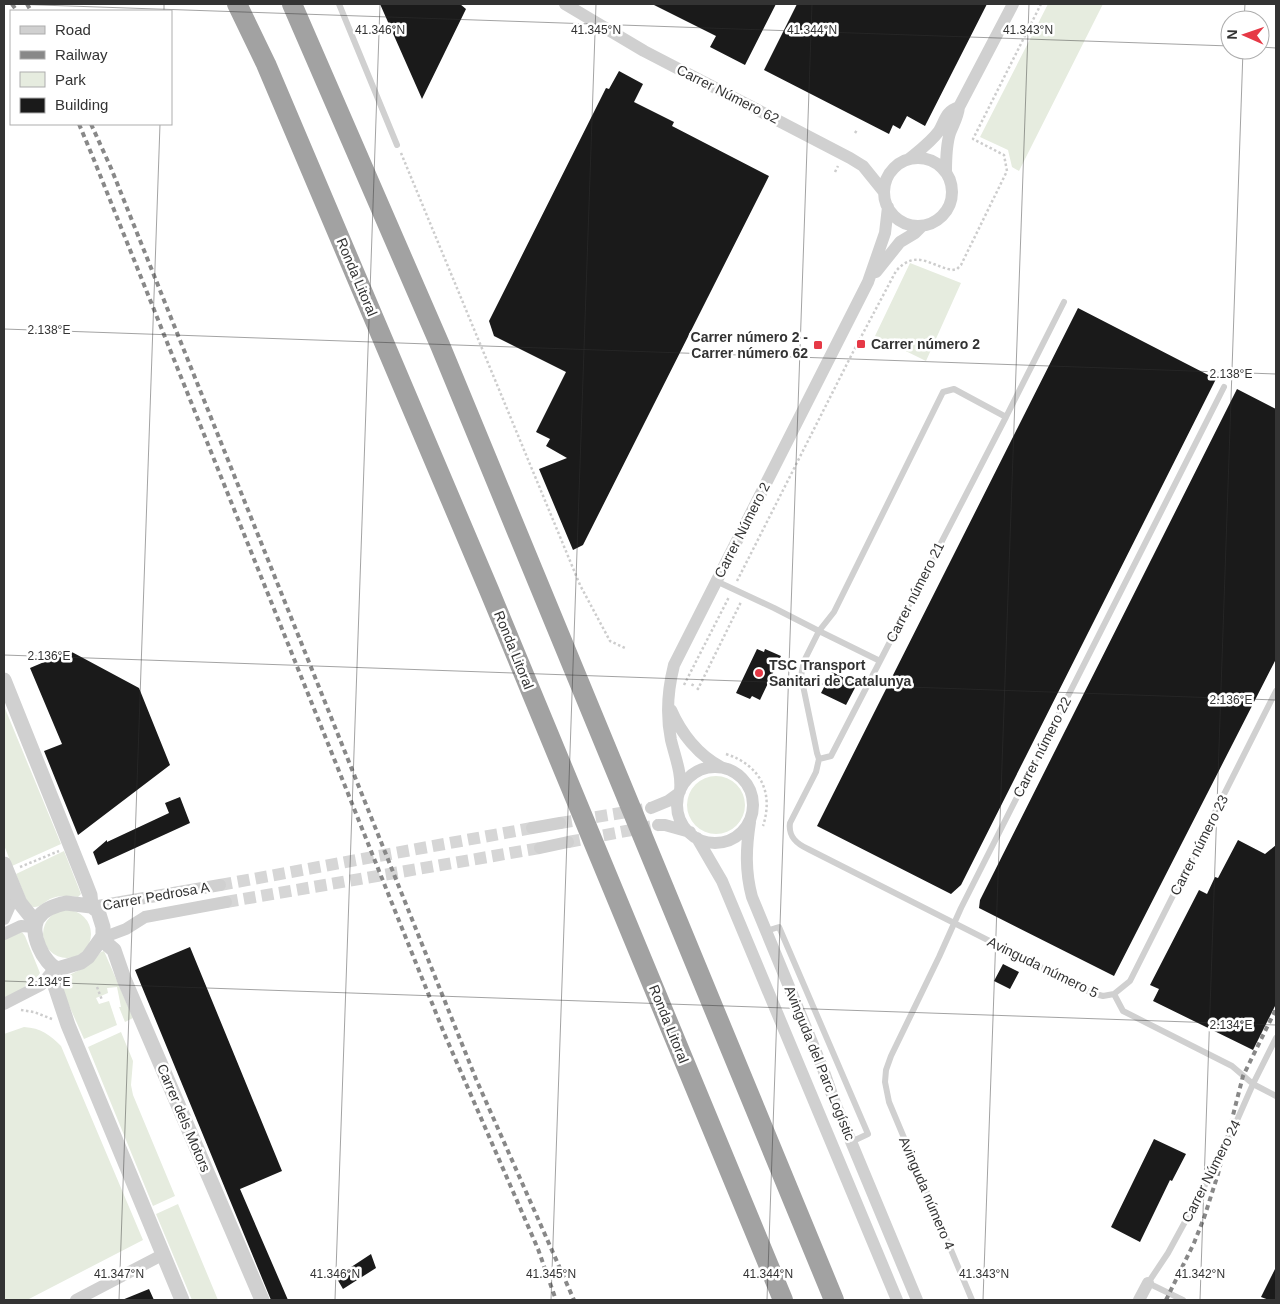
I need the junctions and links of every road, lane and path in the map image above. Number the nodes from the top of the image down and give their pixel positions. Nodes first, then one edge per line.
1 (237, 4) edge
2 (292, 4) edge
3 (340, 4) edge
4 (565, 4) edge
5 (1013, 4) edge
6 (1041, 4) edge
7 (959, 107) junction
8 (397, 145) joint
9 (909, 159) junction
10 (946, 172) junction
11 (884, 192) junction
12 (888, 207) junction
13 (922, 226) junction
14 (868, 282) junction
15 (1064, 302) dead end
16 (1224, 387) dead end
17 (1006, 417) junction
18 (738, 578) dead end
19 (716, 581) junction
20 (745, 594) junction
21 (819, 631) junction
22 (627, 649) dead end
23 (880, 661) junction
24 (4, 680) edge
25 (697, 688) dead end
26 (1276, 691) edge
27 (668, 703) junction
28 (818, 759) junction
29 (723, 768) junction
30 (679, 792) junction
31 (651, 808) tunnel mouth
32 (750, 822) junction
33 (560, 823) tunnel mouth
34 (658, 825) tunnel mouth
35 (532, 828) tunnel mouth
36 (693, 835) junction
37 (568, 842) tunnel mouth
38 (64, 848) dead end
39 (540, 848) tunnel mouth
40 (10, 872) edge
41 (220, 885) tunnel mouth
42 (226, 902) tunnel mouth
43 (91, 906) junction
44 (4, 919) edge
45 (954, 923) junction
46 (35, 925) junction
47 (766, 931) junction
48 (4, 934) edge
49 (102, 938) junction
50 (55, 969) junction
51 (97, 987) dead end
52 (1114, 994) junction
53 (102, 1000) dead end
54 (4, 1004) edge
55 (16, 1012) dead end
56 (54, 1020) dead end
57 (1276, 1038) edge
58 (1253, 1084) junction
59 (1276, 1096) edge
60 (893, 1113) joint
61 (851, 1142) junction
62 (162, 1255) junction
63 (1148, 1283) junction
64 (76, 1300) edge
65 (182, 1300) edge
66 (262, 1300) edge
67 (782, 1300) edge
68 (834, 1300) edge
69 (897, 1300) edge
70 (917, 1300) edge
71 (972, 1300) edge
72 (1139, 1300) edge
73 (1183, 1300) edge

1 - 67 highway, Ronda Litoral
2 - 68 highway
3 - 8 lane
4 - 11 street, Carrer Número 62
5 - 7 street
6 - 18 path
7 - 9 street
7 - 10 street
8 - 22 path
9 - 10 street
9 - 11 street
10 - 13 street
11 - 12 street
12 - 13 street
12 - 14 street, Carrer Número 2
13 - 14 street, Carrer Número 2
14 - 19 street, Carrer Número 2
15 - 17 lane, Carrer número 21
16 - 45 lane, Carrer número 22
17 - 21 lane
17 - 23 lane, Carrer número 21
19 - 20 lane
19 - 27 street, Carrer Número 2
20 - 21 lane
20 - 25 path
21 - 23 lane
21 - 28 lane
23 - 28 lane, Carrer número 21
24 - 43 street
26 - 52 lane, Carrer número 23
27 - 29 street
27 - 30 street, Carrer Número 2
28 - 45 lane, Avinguda número 5
29 - 30 street
29 - 32 street
30 - 31 street
30 - 36 street
32 - 36 street
32 - 47 street, Avinguda del Parc Logístic
33 - 35 street
34 - 36 street
36 - 69 street, Avinguda del Parc Logístic
37 - 39 street
38 - 40 path
40 - 44 street
40 - 46 street
41 - 43 street, Carrer Pedrosa A
42 - 49 street, Carrer Pedrosa A
43 - 46 street
43 - 49 street
45 - 52 lane, Avinguda número 5
45 - 60 lane, Carrer número 22
46 - 48 street
46 - 50 street
47 - 61 street, Avinguda del Parc Logístic
47 - 61 lane
49 - 50 street
49 - 66 street, Carrer dels Motors
50 - 54 street
50 - 62 street
51 - 53 path
52 - 58 lane, Avinguda número 5
55 - 56 path
57 - 58 lane, Carrer Número 24
58 - 59 lane, Avinguda número 5
58 - 63 lane, Carrer Número 24
60 - 71 lane, Avinguda número 4
61 - 70 street, Avinguda del Parc Logístic
62 - 64 street
62 - 65 street
63 - 72 street, Carrer Número 24
63 - 73 lane

